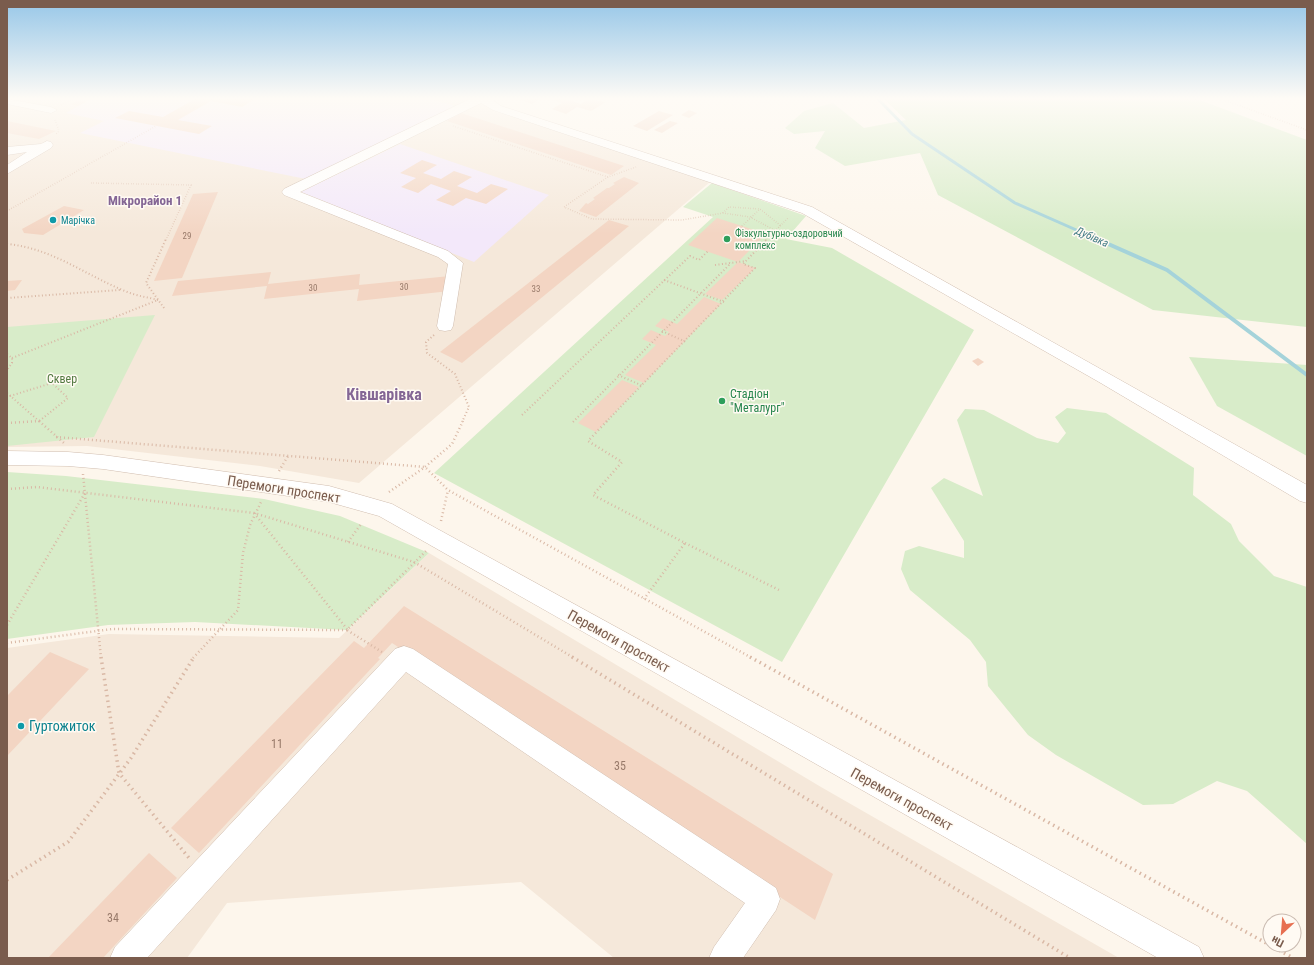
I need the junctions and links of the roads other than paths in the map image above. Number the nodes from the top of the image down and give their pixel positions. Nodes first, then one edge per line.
1 (388, 144) edge
2 (607, 144) edge
3 (7, 151) edge
4 (7, 170) edge
5 (446, 326) road end
6 (7, 458) edge
7 (1307, 495) edge
8 (126, 958) edge
9 (725, 958) edge
10 (1188, 958) edge

1 - 5 street
2 - 7 street
3 - 4 street
6 - 10 street, Перемоги проспект
8 - 9 street

